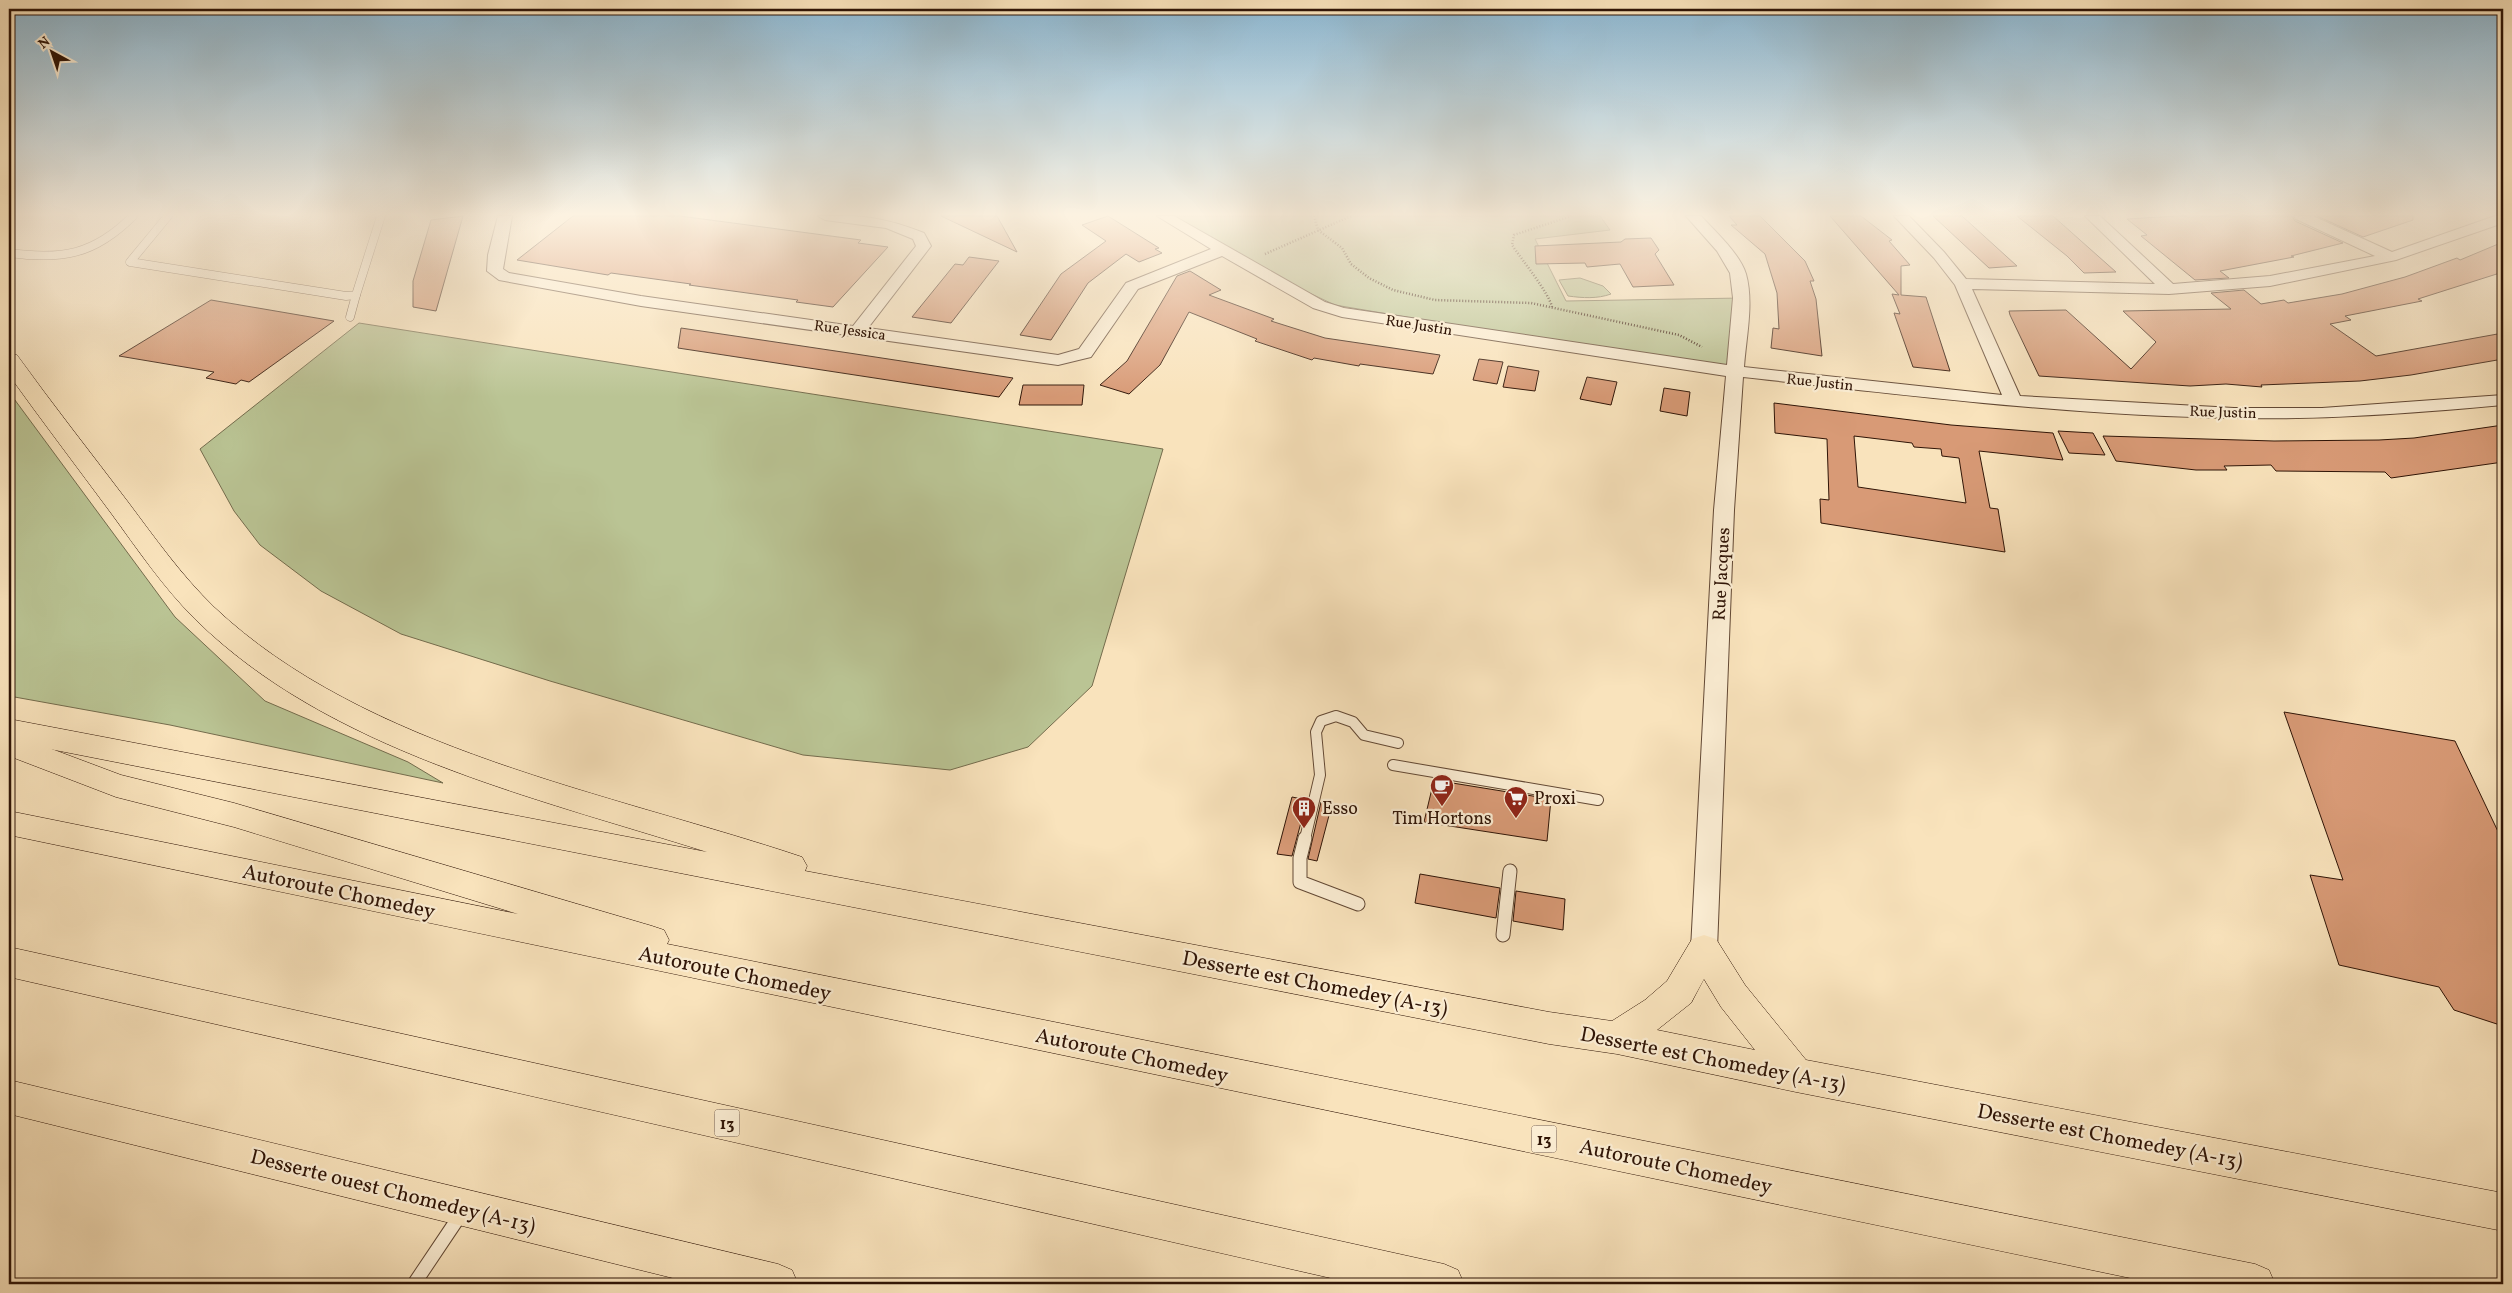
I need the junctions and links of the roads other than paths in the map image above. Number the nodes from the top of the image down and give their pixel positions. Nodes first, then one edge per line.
1 (219, 276) edge
2 (362, 276) edge
3 (503, 276) edge
4 (900, 276) edge
5 (1156, 276) edge
6 (1269, 276) edge
7 (1738, 276) edge
8 (1956, 276) edge
9 (2156, 276) edge
10 (2293, 276) edge
11 (1962, 284) junction
12 (2169, 289) junction
13 (356, 295) junction
14 (350, 317) dead end
15 (858, 330) junction
16 (9, 360) edge
17 (1735, 373) junction
18 (2503, 400) edge
19 (2014, 401) junction
20 (9, 730) edge
21 (1398, 743) dead end
22 (9, 744) edge
23 (1393, 765) dead end
24 (1598, 800) dead end
25 (9, 823) edge
26 (1510, 871) dead end
27 (1358, 904) dead end
28 (922, 906) junction
29 (1503, 935) dead end
30 (1704, 949) junction
31 (9, 962) edge
32 (833, 994) junction
33 (1617, 1038) junction
34 (1796, 1075) junction
35 (9, 1097) edge
36 (464, 1209) junction
37 (2503, 1212) edge
38 (414, 1284) edge
39 (778, 1284) edge
40 (1444, 1284) edge
41 (2256, 1284) edge

1 - 13 lane
2 - 13 lane
3 - 15 street, Rue Jessica
4 - 15 street
5 - 15 street, Rue Jessica
6 - 17 street, Rue Justin
7 - 17 street, Rue Jacques
8 - 11 street
9 - 12 street
10 - 12 street
11 - 12 street
11 - 19 street
13 - 14 lane
16 - 28 main road
17 - 19 street, Rue Justin
17 - 30 street, Rue Jacques
18 - 19 street, Rue Justin
20 - 28 main road
21 - 27 lane
22 - 32 main road
23 - 24 lane
25 - 32 main road, Autoroute Chomedey / 13
26 - 29 lane
28 - 33 main road, Desserte est Chomedey (A-13)
30 - 33 main road
30 - 34 main road
31 - 40 main road, 13
32 - 41 main road, Autoroute Chomedey / 13
33 - 34 main road, Desserte est Chomedey (A-13)
34 - 37 main road, Desserte est Chomedey (A-13)
35 - 36 main road, Desserte ouest Chomedey (A-13)
36 - 38 lane
36 - 39 main road, Desserte ouest Chomedey (A-13)

